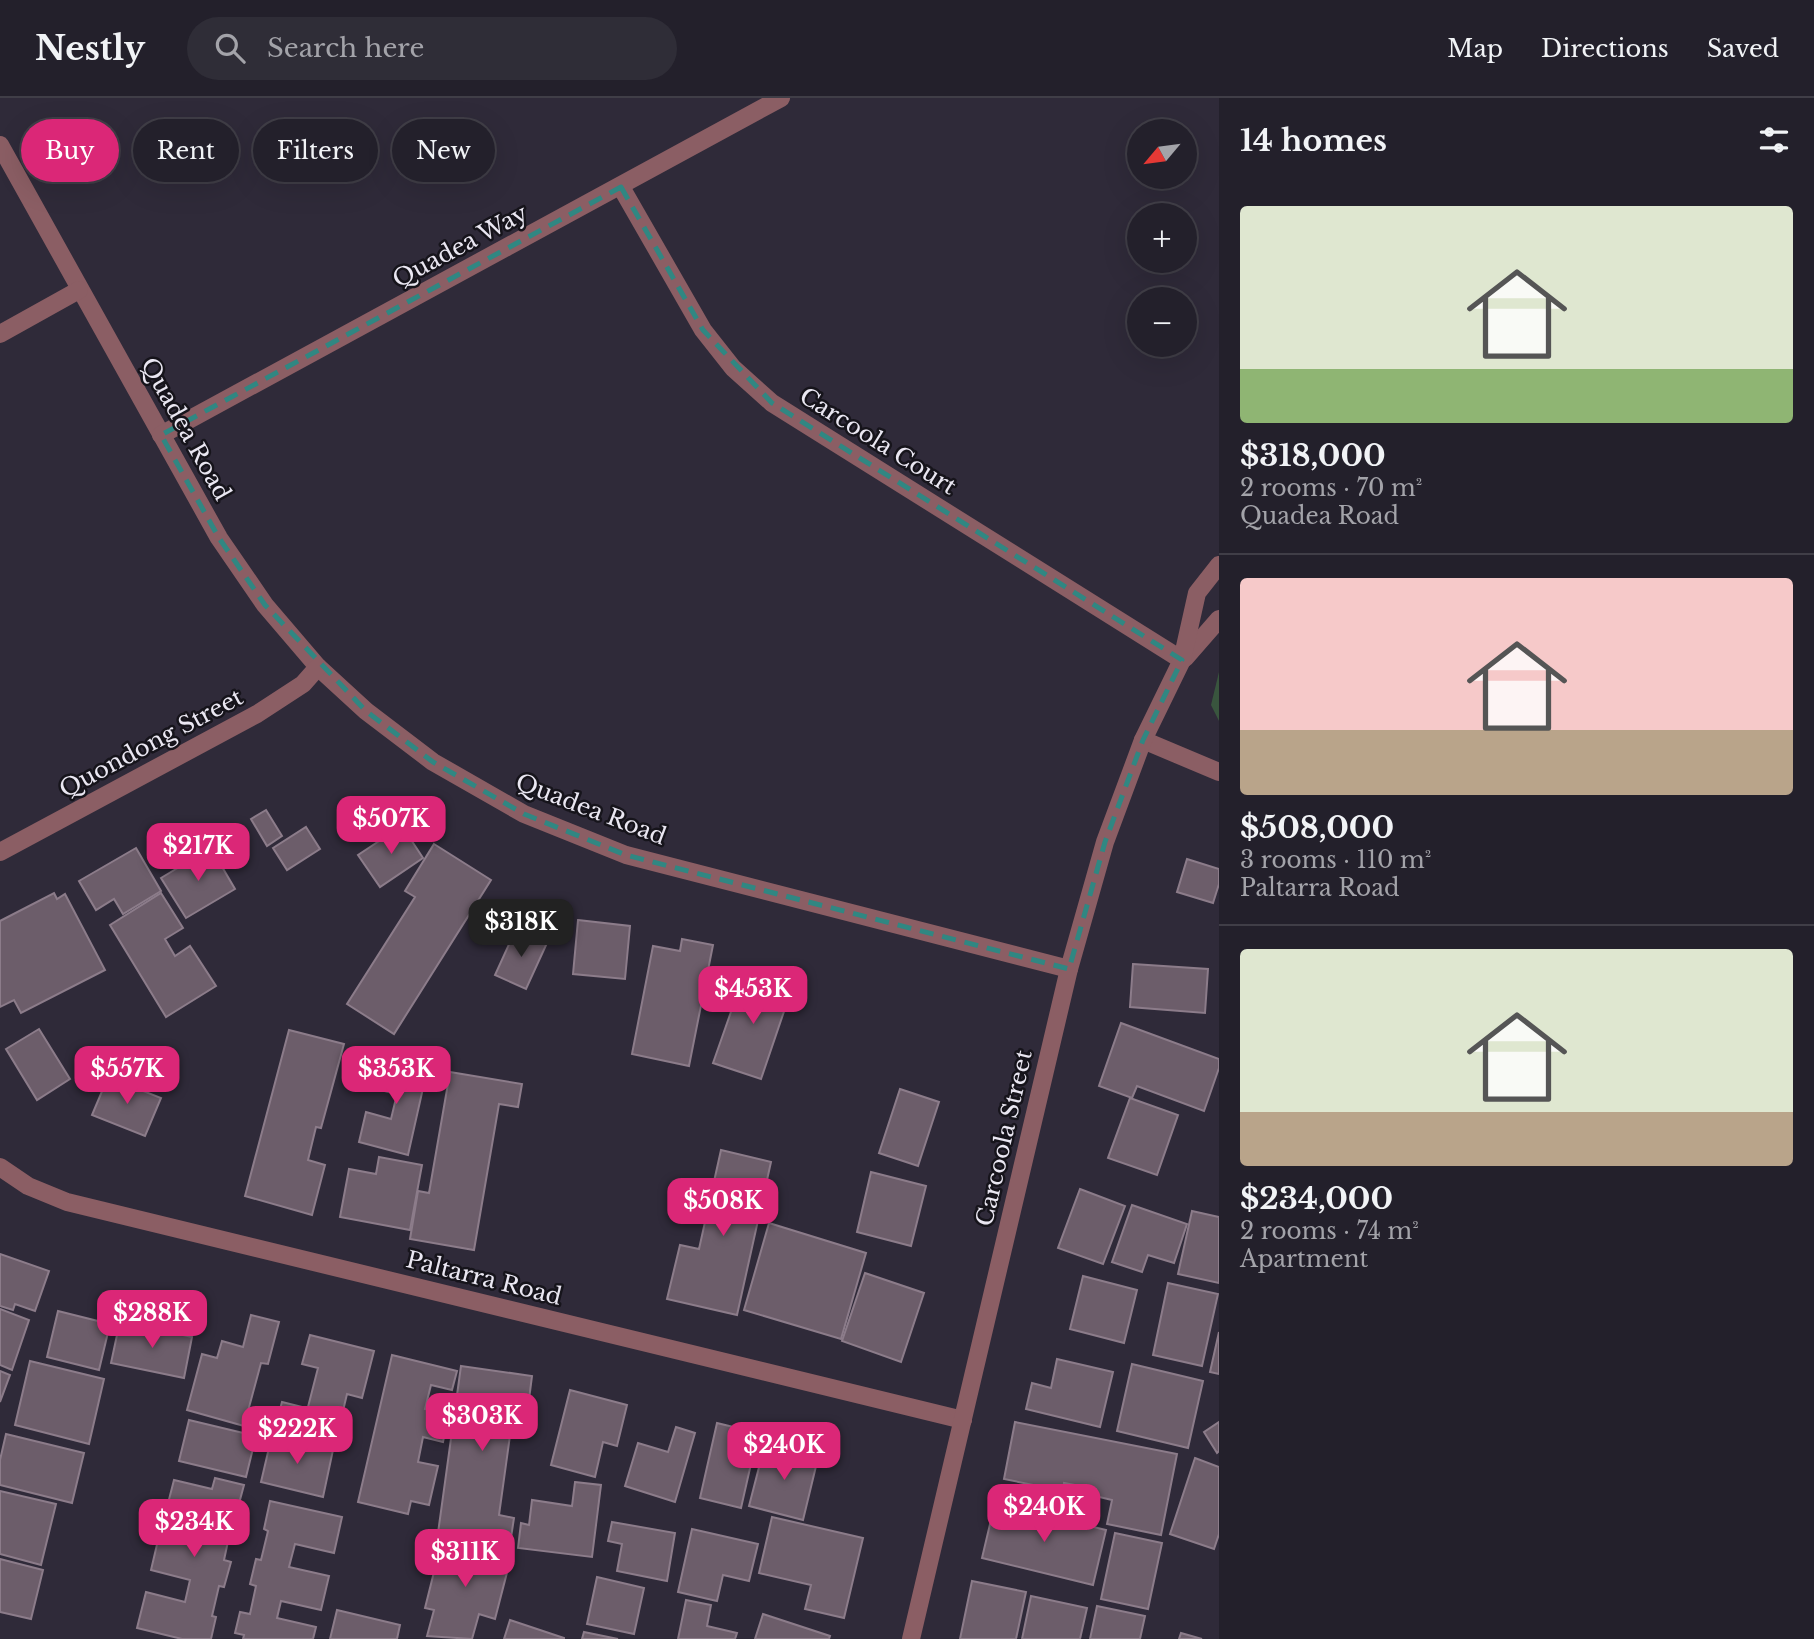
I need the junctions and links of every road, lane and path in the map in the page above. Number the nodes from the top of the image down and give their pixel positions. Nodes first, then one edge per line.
1 (781, 98) edge
2 (0, 145) edge
3 (621, 187) junction
4 (79, 290) junction
5 (0, 334) edge
6 (161, 435) junction
7 (1219, 565) edge
8 (1219, 619) edge
9 (1182, 660) junction
10 (318, 667) junction
11 (1143, 740) junction
12 (1219, 772) edge
13 (0, 852) edge
14 (1069, 969) junction
15 (0, 1167) edge
16 (963, 1420) junction
17 (911, 1639) edge

1 - 3 street, Quadea Way
2 - 4 street, Quadea Road
3 - 6 street, Quadea Way
3 - 9 street, Carcoola Court
4 - 5 street
4 - 6 street, Quadea Road
6 - 10 street, Quadea Road
7 - 9 street, Carcoola Street
8 - 9 street, Carcoola Street
9 - 11 street, Carcoola Street
10 - 13 street, Quondong Street
10 - 14 street, Quadea Road
11 - 12 street
11 - 14 street, Carcoola Street
14 - 16 street, Carcoola Street
15 - 16 street, Paltarra Road
16 - 17 street, Carcoola Street

